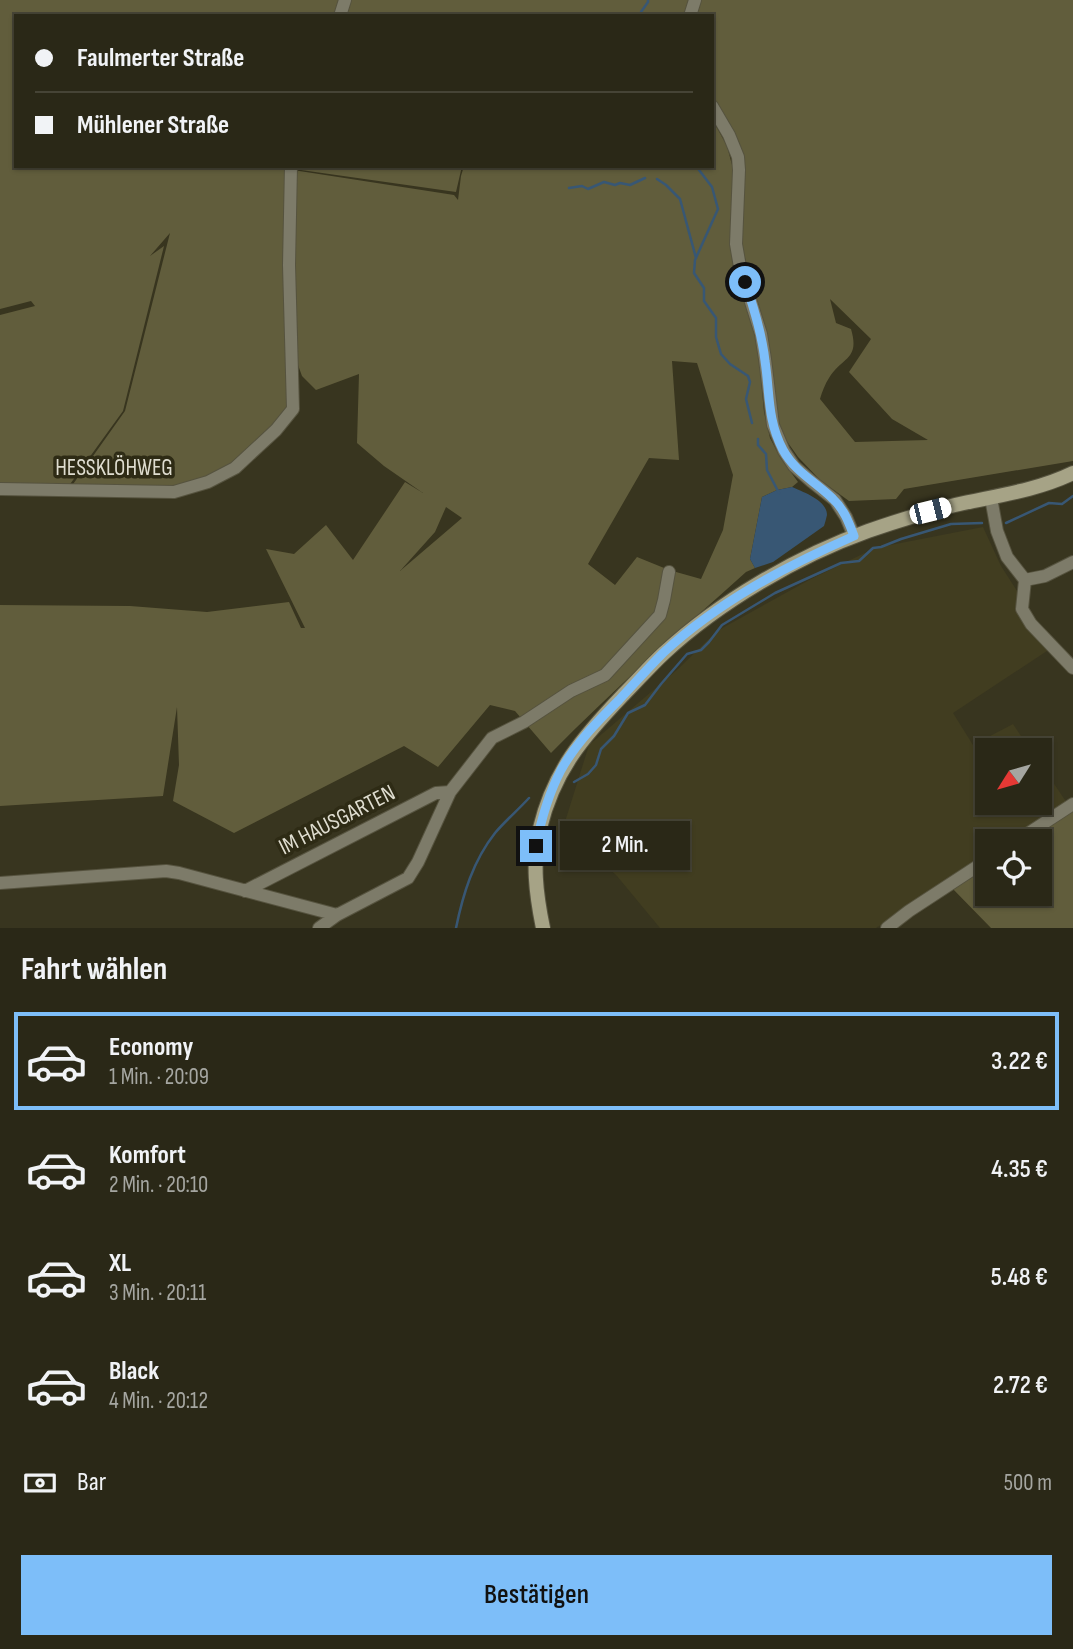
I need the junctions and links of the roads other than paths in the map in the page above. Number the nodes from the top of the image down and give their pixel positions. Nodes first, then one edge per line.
1 (714, 109) edge
2 (291, 168) edge
3 (1073, 473) edge
4 (0, 489) edge
5 (996, 497) junction
6 (854, 536) junction
7 (1073, 562) edge
8 (669, 572) dead end
9 (1025, 580) junction
10 (1073, 668) edge
11 (450, 792) junction
12 (1073, 804) edge
13 (1035, 829) edge
14 (975, 868) edge
15 (0, 883) edge
16 (245, 891) junction
17 (337, 915) junction
18 (319, 928) edge
19 (543, 928) edge
20 (887, 928) edge

1 - 6 street
2 - 4 street, HESSKLÖHWEG
3 - 5 main road
5 - 6 main road
5 - 9 street
6 - 19 main road
7 - 9 street
8 - 11 street
9 - 10 street
11 - 16 street, IM HAUSGARTEN
11 - 17 street
12 - 13 street
14 - 20 street
15 - 16 street
16 - 17 street
17 - 18 street

